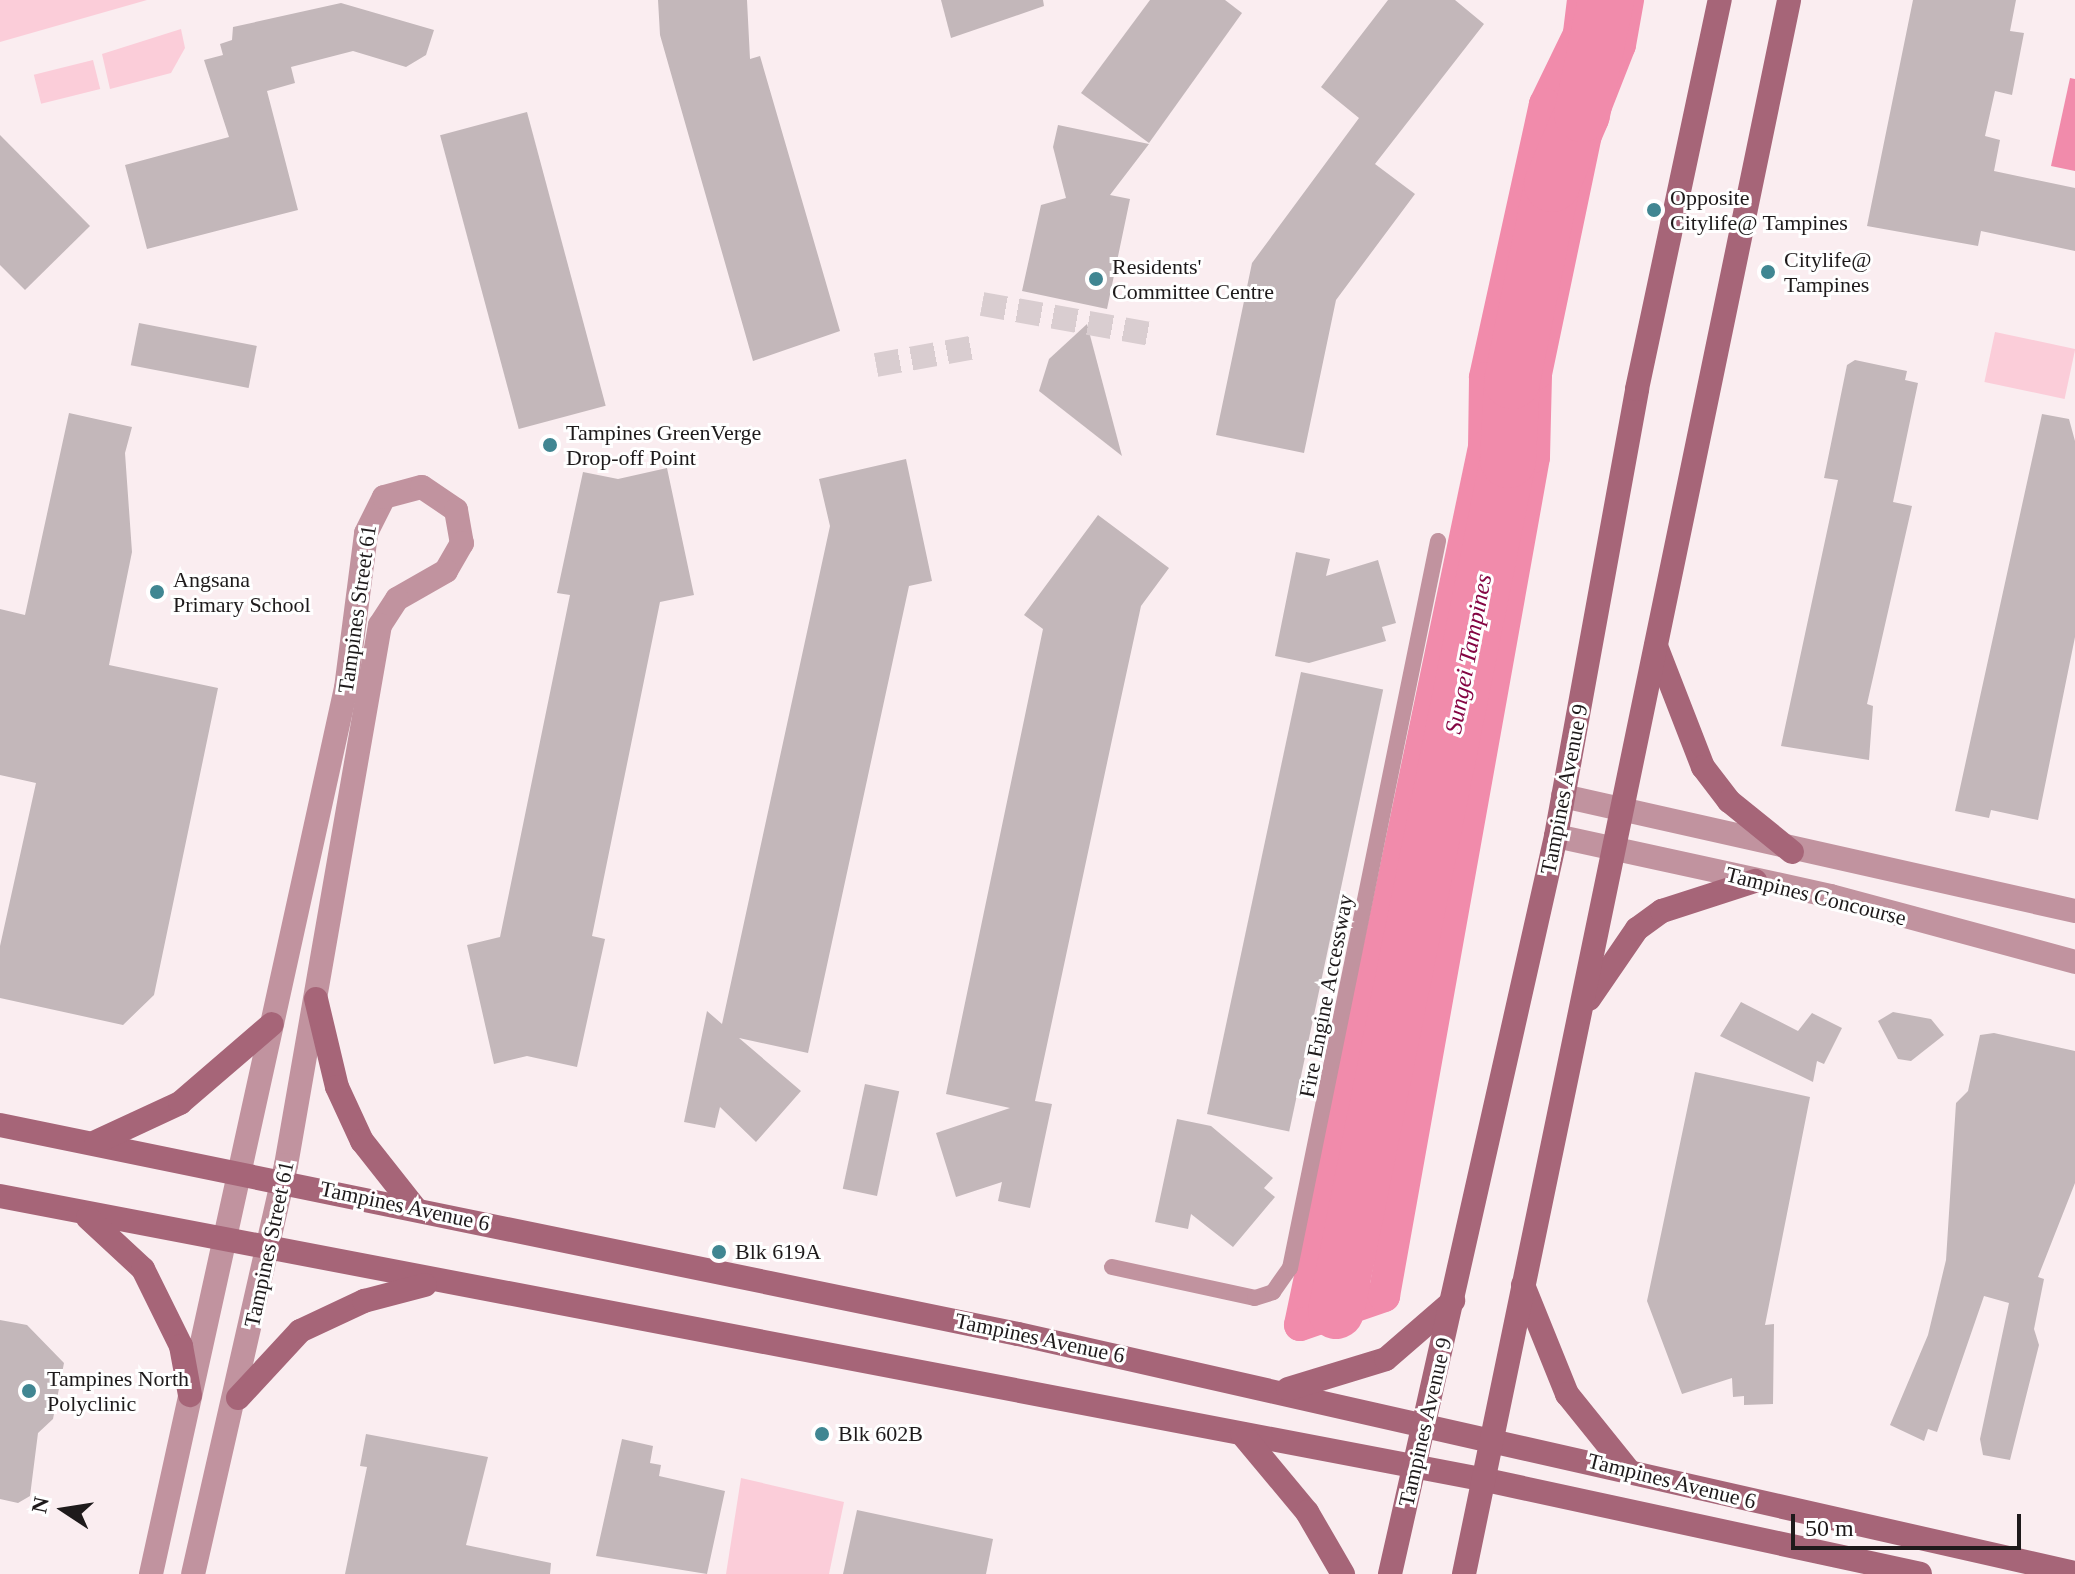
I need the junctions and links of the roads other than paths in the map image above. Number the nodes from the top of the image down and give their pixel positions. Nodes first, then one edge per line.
1 (1720, 0) edge
2 (1789, 0) edge
3 (1438, 541) dead end
4 (1655, 644) junction
5 (1563, 796) junction
6 (1622, 810) junction
7 (1556, 836) junction
8 (1614, 849) junction
9 (1792, 852) junction
10 (1755, 881) junction
11 (2075, 911) edge
12 (2075, 962) edge
13 (316, 999) junction
14 (1583, 1008) junction
15 (272, 1024) junction
16 (0, 1125) edge
17 (96, 1142) junction
18 (239, 1169) junction
19 (283, 1179) junction
20 (0, 1196) edge
21 (415, 1208) junction
22 (80, 1212) junction
23 (223, 1241) junction
24 (269, 1250) junction
25 (1112, 1267) dead end
26 (1522, 1283) junction
27 (431, 1284) junction
28 (1454, 1300) junction
29 (1280, 1391) junction
30 (190, 1395) junction
31 (238, 1398) junction
32 (1423, 1424) junction
33 (1242, 1434) junction
34 (1495, 1438) junction
35 (1414, 1466) junction
36 (1628, 1470) junction
37 (1486, 1480) junction
38 (2075, 1573) edge
39 (151, 1574) edge
40 (193, 1574) edge
41 (1343, 1574) edge
42 (1390, 1574) edge
43 (1464, 1574) edge
44 (1920, 1574) edge

1 - 5 street, Tampines Avenue 9
2 - 4 street
3 - 25 lane, Fire Engine Accessway
4 - 6 street
4 - 9 street
5 - 6 street, Tampines Concourse
5 - 7 street, Tampines Avenue 9
6 - 8 street
6 - 9 street, Tampines Concourse
7 - 8 street, Tampines Concourse
7 - 28 street, Tampines Avenue 9
8 - 10 street, Tampines Concourse
8 - 14 street
9 - 11 street, Tampines Concourse
10 - 12 street, Tampines Concourse
10 - 14 street
13 - 15 street, Tampines Street 61
13 - 19 street, Tampines Street 61
13 - 21 street
14 - 26 street
15 - 17 street
15 - 18 street, Tampines Street 61
16 - 17 street, Tampines Avenue 6
17 - 18 street, Tampines Avenue 6
18 - 19 street, Tampines Avenue 6
18 - 23 street, Tampines Street 61
19 - 21 street, Tampines Avenue 6
19 - 24 street, Tampines Street 61
20 - 22 street, Tampines Avenue 6
21 - 29 street, Tampines Avenue 6
22 - 23 street, Tampines Avenue 6
22 - 30 street
23 - 24 street, Tampines Avenue 6
23 - 30 street, Tampines Street 61
24 - 27 street, Tampines Avenue 6
24 - 31 street, Tampines Street 61
26 - 34 street
26 - 36 street
27 - 31 street
27 - 33 street, Tampines Avenue 6
28 - 29 street
28 - 32 street, Tampines Avenue 9
29 - 32 street, Tampines Avenue 6
30 - 39 street, Tampines Street 61
31 - 40 street, Tampines Street 61
32 - 34 street, Tampines Avenue 6
32 - 35 street, Tampines Avenue 9
33 - 35 street, Tampines Avenue 6
33 - 41 street
34 - 36 street, Tampines Avenue 6
34 - 37 street
35 - 37 street, Tampines Avenue 6
35 - 42 street, Tampines Avenue 9
36 - 38 street, Tampines Avenue 6
37 - 43 street
37 - 44 street, Tampines Avenue 6

